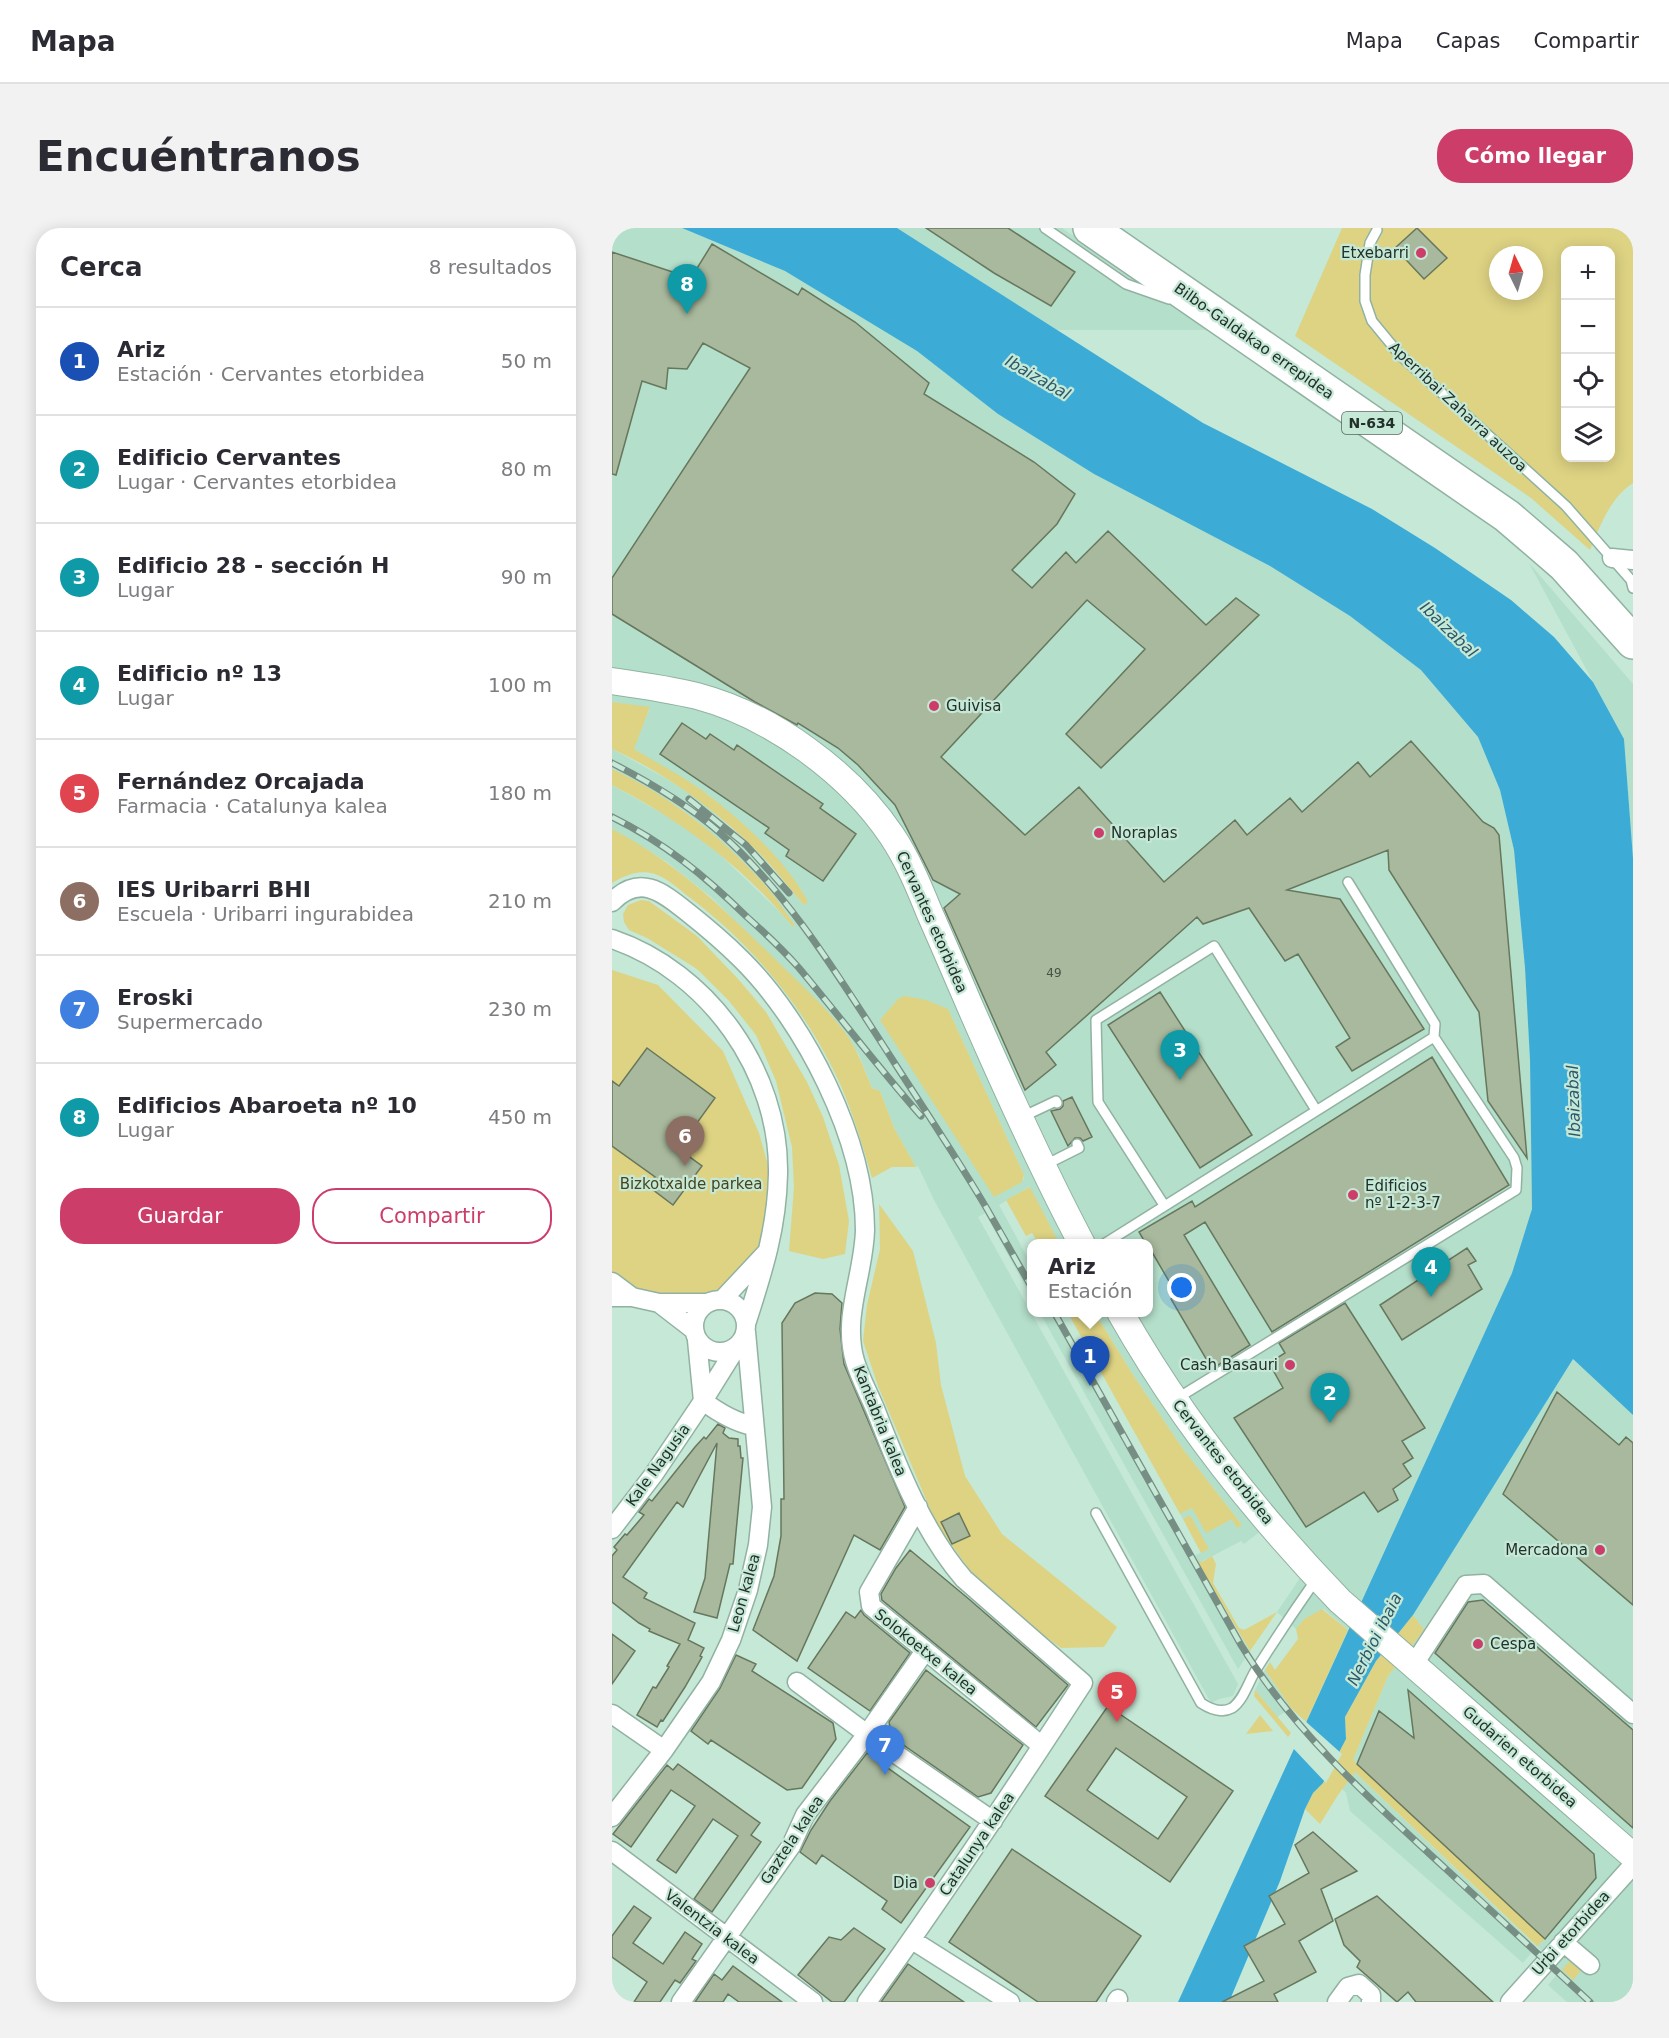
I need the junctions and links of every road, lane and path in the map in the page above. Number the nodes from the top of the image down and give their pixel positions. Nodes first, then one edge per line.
1 (1045, 228) edge
2 (1090, 228) edge
3 (1127, 228) edge
4 (1377, 230) dead end
5 (1220, 317) junction
6 (1612, 558) junction
7 (1633, 560) edge
8 (1633, 588) edge
9 (1633, 610) edge
10 (1633, 642) edge
11 (612, 681) edge
12 (1348, 882) dead end
13 (612, 902) edge
14 (612, 939) edge
15 (1434, 1036) junction
16 (1057, 1102) dead end
17 (1317, 1110) junction
18 (1020, 1119) junction
19 (1077, 1144) dead end
20 (1042, 1166) junction
21 (1164, 1205) junction
22 (1079, 1239) edge
23 (1112, 1239) edge
24 (769, 1250) junction
25 (612, 1282) edge
26 (612, 1297) edge
27 (632, 1297) junction
28 (715, 1301) junction
29 (659, 1303) junction
30 (1123, 1317) edge
31 (743, 1334) junction
32 (696, 1335) junction
33 (1175, 1400) junction
34 (703, 1401) junction
35 (753, 1426) junction
36 (918, 1507) junction
37 (1096, 1513) dead end
38 (612, 1529) edge
39 (1317, 1577) junction
40 (1340, 1601) joint
41 (926, 1652) junction
42 (1410, 1661) junction
43 (797, 1682) dead end
44 (1083, 1683) joint
45 (612, 1714) edge
46 (1633, 1714) edge
47 (867, 1734) junction
48 (1042, 1746) junction
49 (664, 1750) junction
50 (612, 1817) edge
51 (993, 1821) junction
52 (612, 1851) edge
53 (1633, 1856) edge
54 (1633, 1865) edge
55 (725, 1938) junction
56 (912, 1941) junction
57 (1563, 1942) junction
58 (1590, 1965) dead end
59 (681, 2002) edge
60 (813, 2002) edge
61 (867, 2002) edge
62 (1010, 2002) edge
63 (1336, 2002) edge
64 (1371, 2002) edge
65 (1510, 2002) edge

1 - 5 lane
2 - 5 highway, Bilbo-Galdakao errepidea / N-634
3 - 9 highway, Bilbo-Galdakao errepidea / N-634
4 - 6 lane, Aperribai Zaharra auzoa
5 - 10 highway, Bilbo-Galdakao errepidea / N-634
6 - 7 street
6 - 8 lane, Aperribai Zaharra auzoa
11 - 18 street, Cervantes etorbidea
12 - 15 lane
13 - 36 street, Kantabria kalea
14 - 24 street
15 - 17 lane
15 - 33 lane
16 - 18 lane
17 - 21 lane
17 - 21 lane
18 - 20 street, Cervantes etorbidea
19 - 20 lane
20 - 22 street, Cervantes etorbidea
21 - 23 lane
24 - 28 street
24 - 31 street
25 - 27 street
26 - 27 street
27 - 29 street
28 - 29 street
28 - 31 street
28 - 32 street
29 - 32 street
30 - 33 street, Cervantes etorbidea
31 - 32 street
31 - 34 street, Kale Nagusia
31 - 35 street, Leon kalea
32 - 34 street
33 - 39 street, Cervantes etorbidea
34 - 35 street
34 - 38 street, Kale Nagusia
35 - 49 street, Leon kalea
36 - 41 street, Solokoetxe kalea
36 - 44 street, Kantabria kalea
37 - 39 lane
39 - 40 street, Cervantes etorbidea
40 - 42 street, Gudarien etorbidea
41 - 47 street, Gaztela kalea
41 - 48 street, Solokoetxe kalea
42 - 46 street
42 - 53 street, Gudarien etorbidea
43 - 47 street
44 - 48 street, Catalunya kalea
45 - 49 street
47 - 51 street
47 - 55 street, Gaztela kalea
48 - 51 street, Catalunya kalea
49 - 50 street, Leon kalea
51 - 56 street, Catalunya kalea
52 - 55 street, Valentzia kalea
54 - 57 street, Urbi etorbidea
55 - 59 street, Gaztela kalea
55 - 60 street, Valentzia kalea
56 - 61 street, Catalunya kalea
56 - 62 street
57 - 58 street
57 - 65 street, Urbi etorbidea
63 - 64 street

